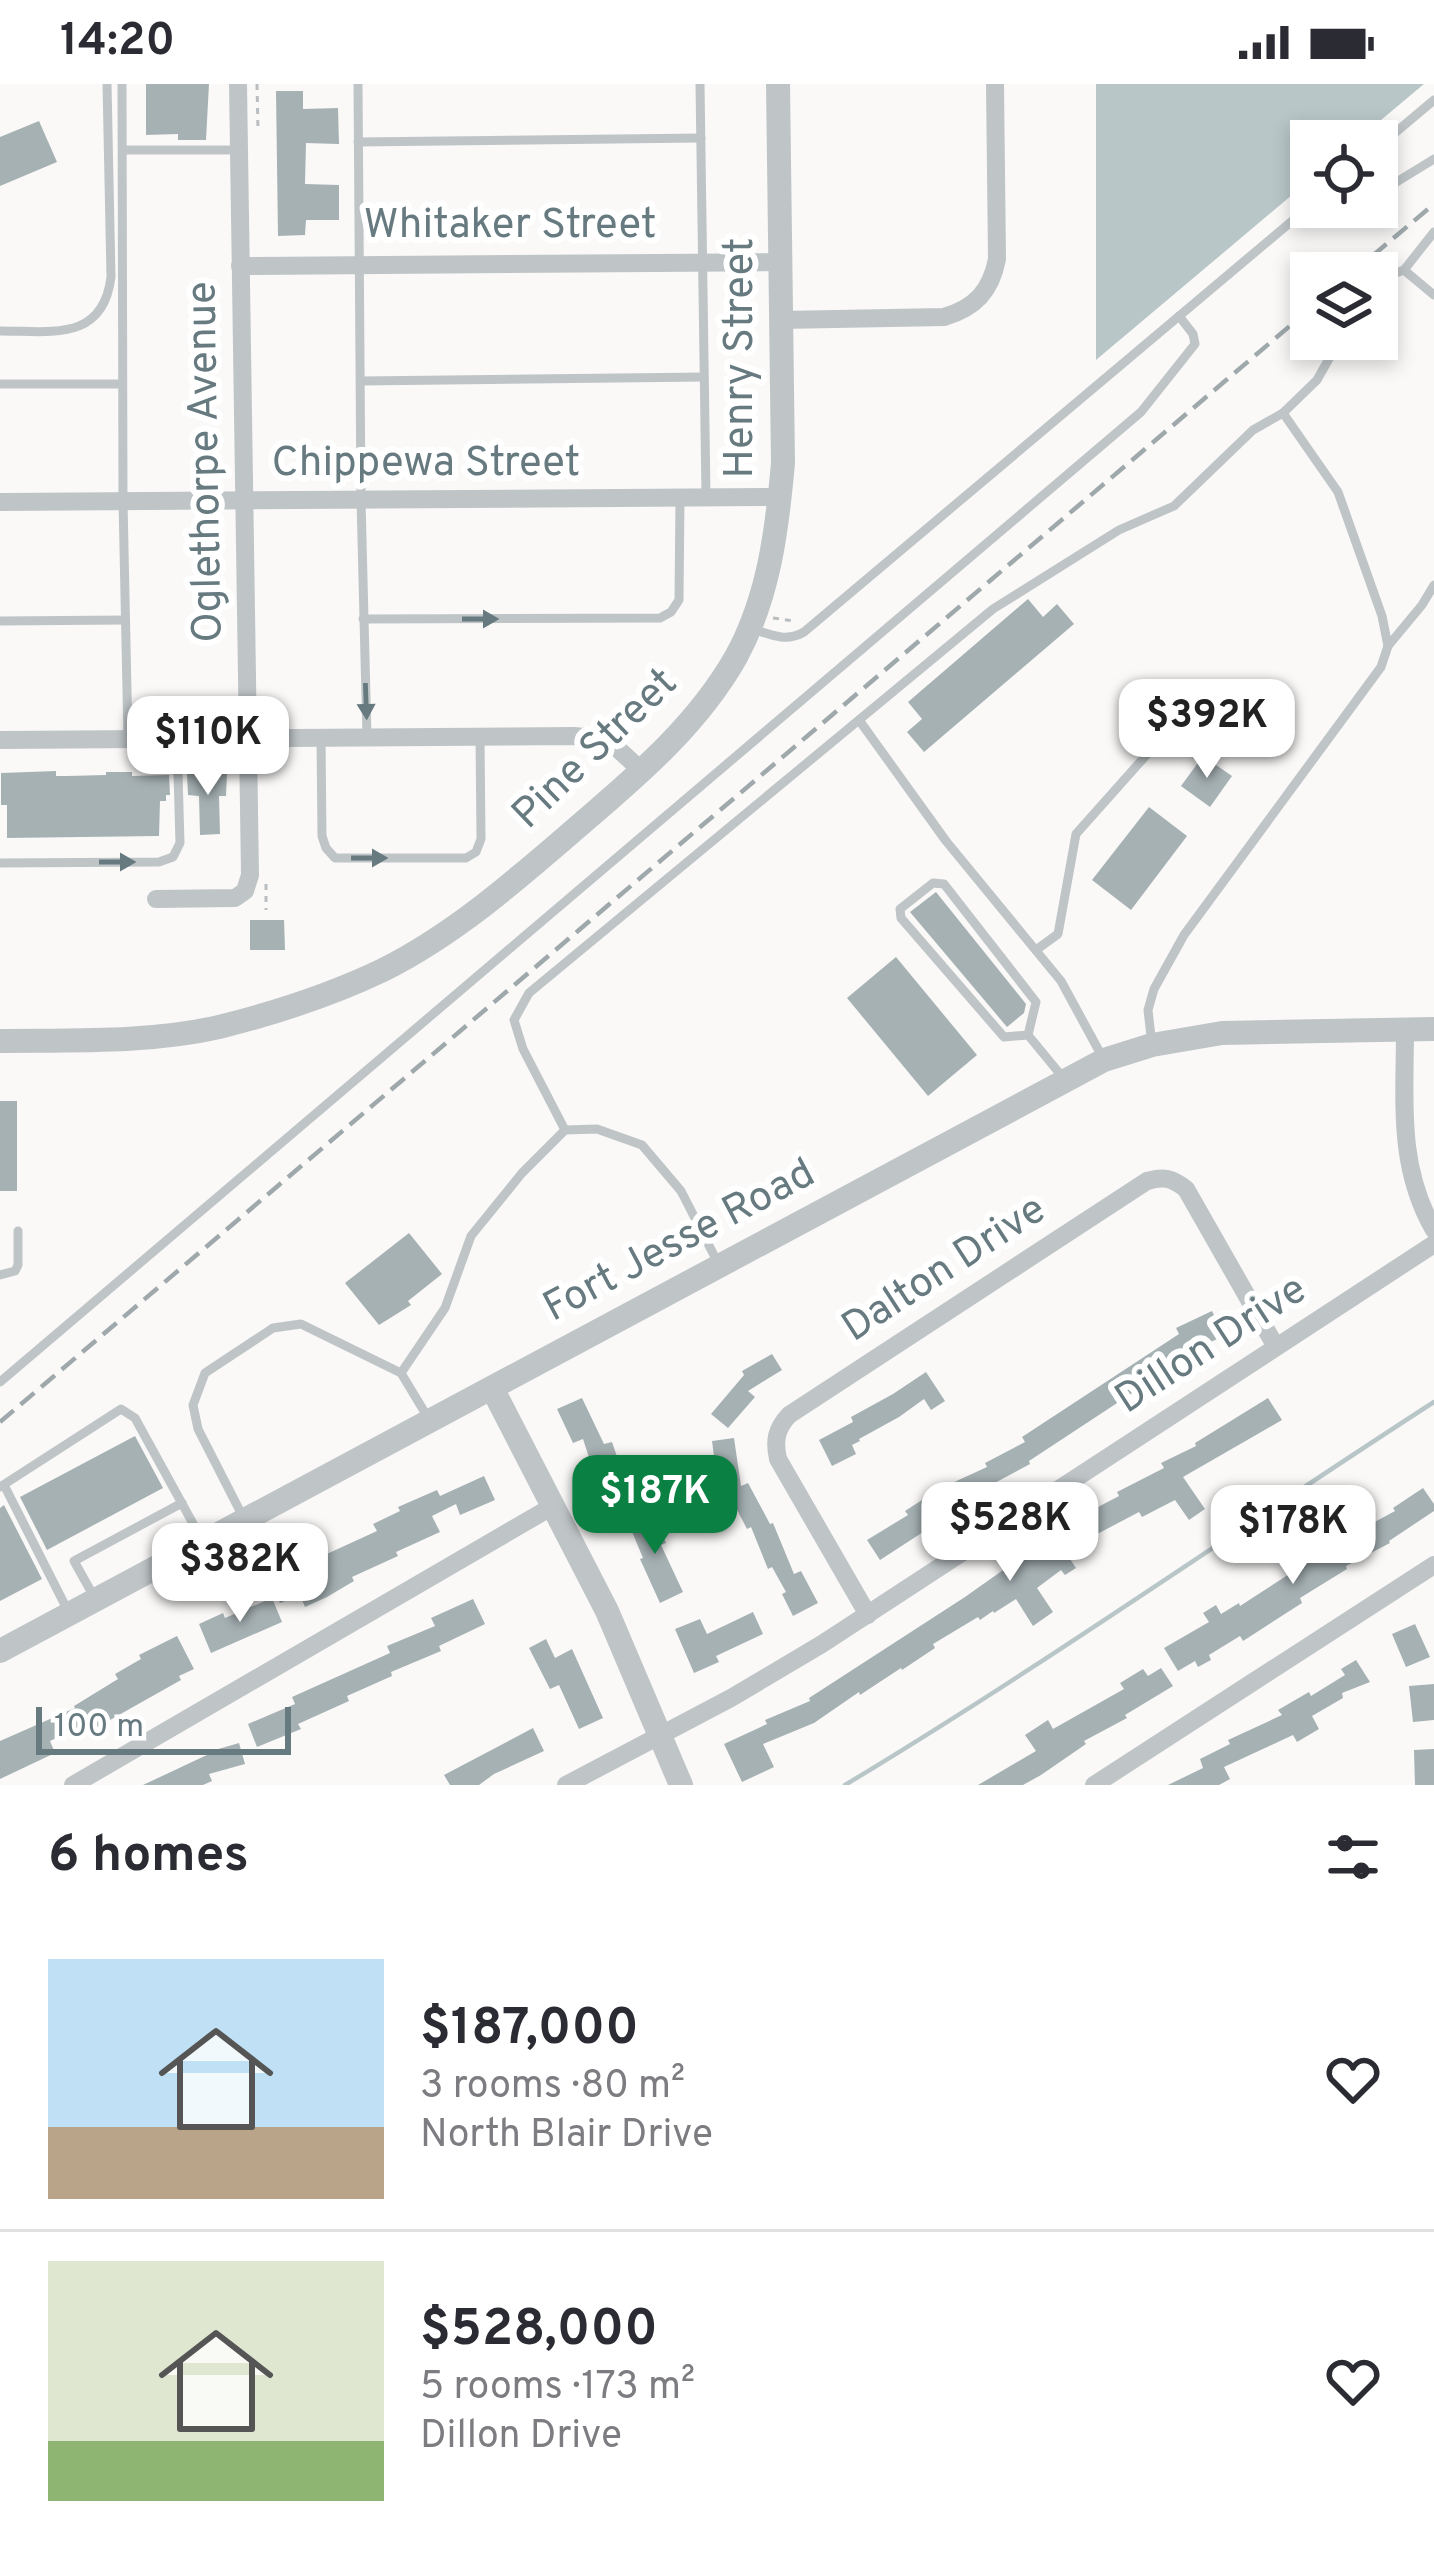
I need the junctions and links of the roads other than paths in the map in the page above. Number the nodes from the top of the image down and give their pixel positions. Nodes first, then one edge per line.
1 (107, 84) edge
2 (122, 84) edge
3 (238, 84) edge
4 (358, 84) edge
5 (700, 84) edge
6 (778, 84) edge
7 (995, 84) edge
8 (1434, 100) edge
9 (1398, 130) edge
10 (701, 138) junction
11 (358, 142) junction
12 (123, 150) junction
13 (239, 150) junction
14 (1434, 159) edge
15 (1398, 181) edge
16 (1290, 223) edge
17 (1434, 232) edge
18 (703, 261) junction
19 (781, 262) junction
20 (360, 263) junction
21 (240, 266) junction
22 (1404, 270) junction
23 (1398, 272) edge
24 (1434, 295) edge
25 (1180, 316) junction
26 (781, 320) junction
27 (0, 331) edge
28 (1328, 360) edge
29 (704, 377) junction
30 (362, 381) junction
31 (0, 384) edge
32 (122, 384) junction
33 (1283, 413) junction
34 (706, 496) junction
35 (780, 497) junction
36 (680, 498) junction
37 (361, 500) junction
38 (123, 501) junction
39 (244, 501) junction
40 (0, 502) edge
41 (1434, 585) edge
42 (125, 620) junction
43 (363, 620) junction
44 (0, 622) edge
45 (750, 628) junction
46 (1388, 646) junction
47 (860, 720) junction
48 (480, 736) junction
49 (247, 737) junction
50 (321, 737) junction
51 (367, 737) junction
52 (128, 738) junction
53 (177, 739) junction
54 (0, 740) edge
55 (1157, 743) dead end
56 (642, 771) junction
57 (0, 863) edge
58 (156, 899) dead end
59 (1036, 950) junction
60 (1405, 1029) junction
61 (1434, 1029) edge
62 (1028, 1035) junction
63 (0, 1041) edge
64 (1152, 1045) junction
65 (1104, 1060) junction
66 (1065, 1080) junction
67 (566, 1130) junction
68 (1434, 1230) edge
69 (18, 1231) dead end
70 (1434, 1244) edge
71 (719, 1265) junction
72 (0, 1275) edge
73 (1276, 1347) junction
74 (401, 1373) junction
75 (0, 1382) edge
76 (492, 1388) junction
77 (430, 1421) junction
78 (2, 1486) edge
79 (182, 1503) junction
80 (553, 1506) junction
81 (244, 1520) junction
82 (203, 1542) junction
83 (1434, 1565) edge
84 (95, 1599) junction
85 (69, 1613) junction
86 (868, 1615) junction
87 (0, 1651) edge
88 (661, 1735) junction
89 (73, 1785) edge
90 (566, 1785) edge
91 (681, 1785) edge
92 (1094, 1785) edge

1 - 27 lane
2 - 12 lane
3 - 13 street, Oglethorpe Avenue
4 - 11 lane
5 - 10 lane
6 - 19 street, Henry Street
7 - 26 street
8 - 9 lane
10 - 11 lane
10 - 18 lane
11 - 20 lane
12 - 13 lane
12 - 32 lane
13 - 21 street, Oglethorpe Avenue
14 - 15 lane
16 - 25 lane
17 - 22 lane
18 - 19 street, Whitaker Street
18 - 20 street, Whitaker Street
18 - 29 lane
19 - 26 street, Henry Street
20 - 21 street, Whitaker Street
20 - 30 lane
21 - 39 street, Oglethorpe Avenue
22 - 23 lane
22 - 24 lane
25 - 45 lane
25 - 75 lane
26 - 35 street, Henry Street
28 - 33 lane
29 - 30 lane
29 - 34 lane
30 - 37 lane
31 - 32 lane
32 - 38 lane
33 - 46 lane
33 - 47 lane
34 - 35 street, Chippewa Street
34 - 36 street, Chippewa Street
35 - 45 street, Henry Street
36 - 37 street, Chippewa Street
43 -> 36 lane
37 - 39 street, Chippewa Street
37 - 43 lane
38 - 39 street, Chippewa Street
38 - 40 street, Chippewa Street
38 - 42 lane
39 - 49 street, Oglethorpe Avenue
41 - 46 lane
42 - 44 lane
42 - 52 lane
43 -> 51 lane
45 - 56 street, Pine Street
46 - 64 lane
47 - 59 lane
47 - 67 lane
50 -> 48 lane
48 - 51 street
48 - 56 street
49 - 50 street
49 - 53 street
49 - 58 street, Oglethorpe Avenue
50 - 51 street
52 - 53 street
52 - 54 street
57 -> 53 lane
55 - 59 lane
56 - 63 street, Pine Street
59 - 65 lane
60 - 61 street, Fort Jesse Road
60 - 64 street, Fort Jesse Road
60 - 68 street
62 - 62 lane
62 - 66 lane
64 - 65 street, Fort Jesse Road
65 - 66 street, Fort Jesse Road
66 - 71 street, Fort Jesse Road
67 - 71 lane
67 - 74 lane
69 - 72 lane
70 - 73 street, Dillon Drive
71 - 76 street, Fort Jesse Road
73 - 86 street, Dillon Drive
73 - 86 street, Dalton Drive
74 - 77 lane
74 - 81 lane
76 - 77 street, Fort Jesse Road
76 - 80 street
77 - 81 street, Fort Jesse Road
78 - 79 lane
78 - 85 lane
79 - 82 lane
79 - 84 lane
80 - 88 street
80 - 89 street
81 - 82 street, Fort Jesse Road
82 - 84 street, Fort Jesse Road
83 - 92 street
84 - 85 street, Fort Jesse Road
85 - 87 street, Fort Jesse Road
86 - 88 street, Dillon Drive
88 - 90 street, Dillon Drive
88 - 91 street

